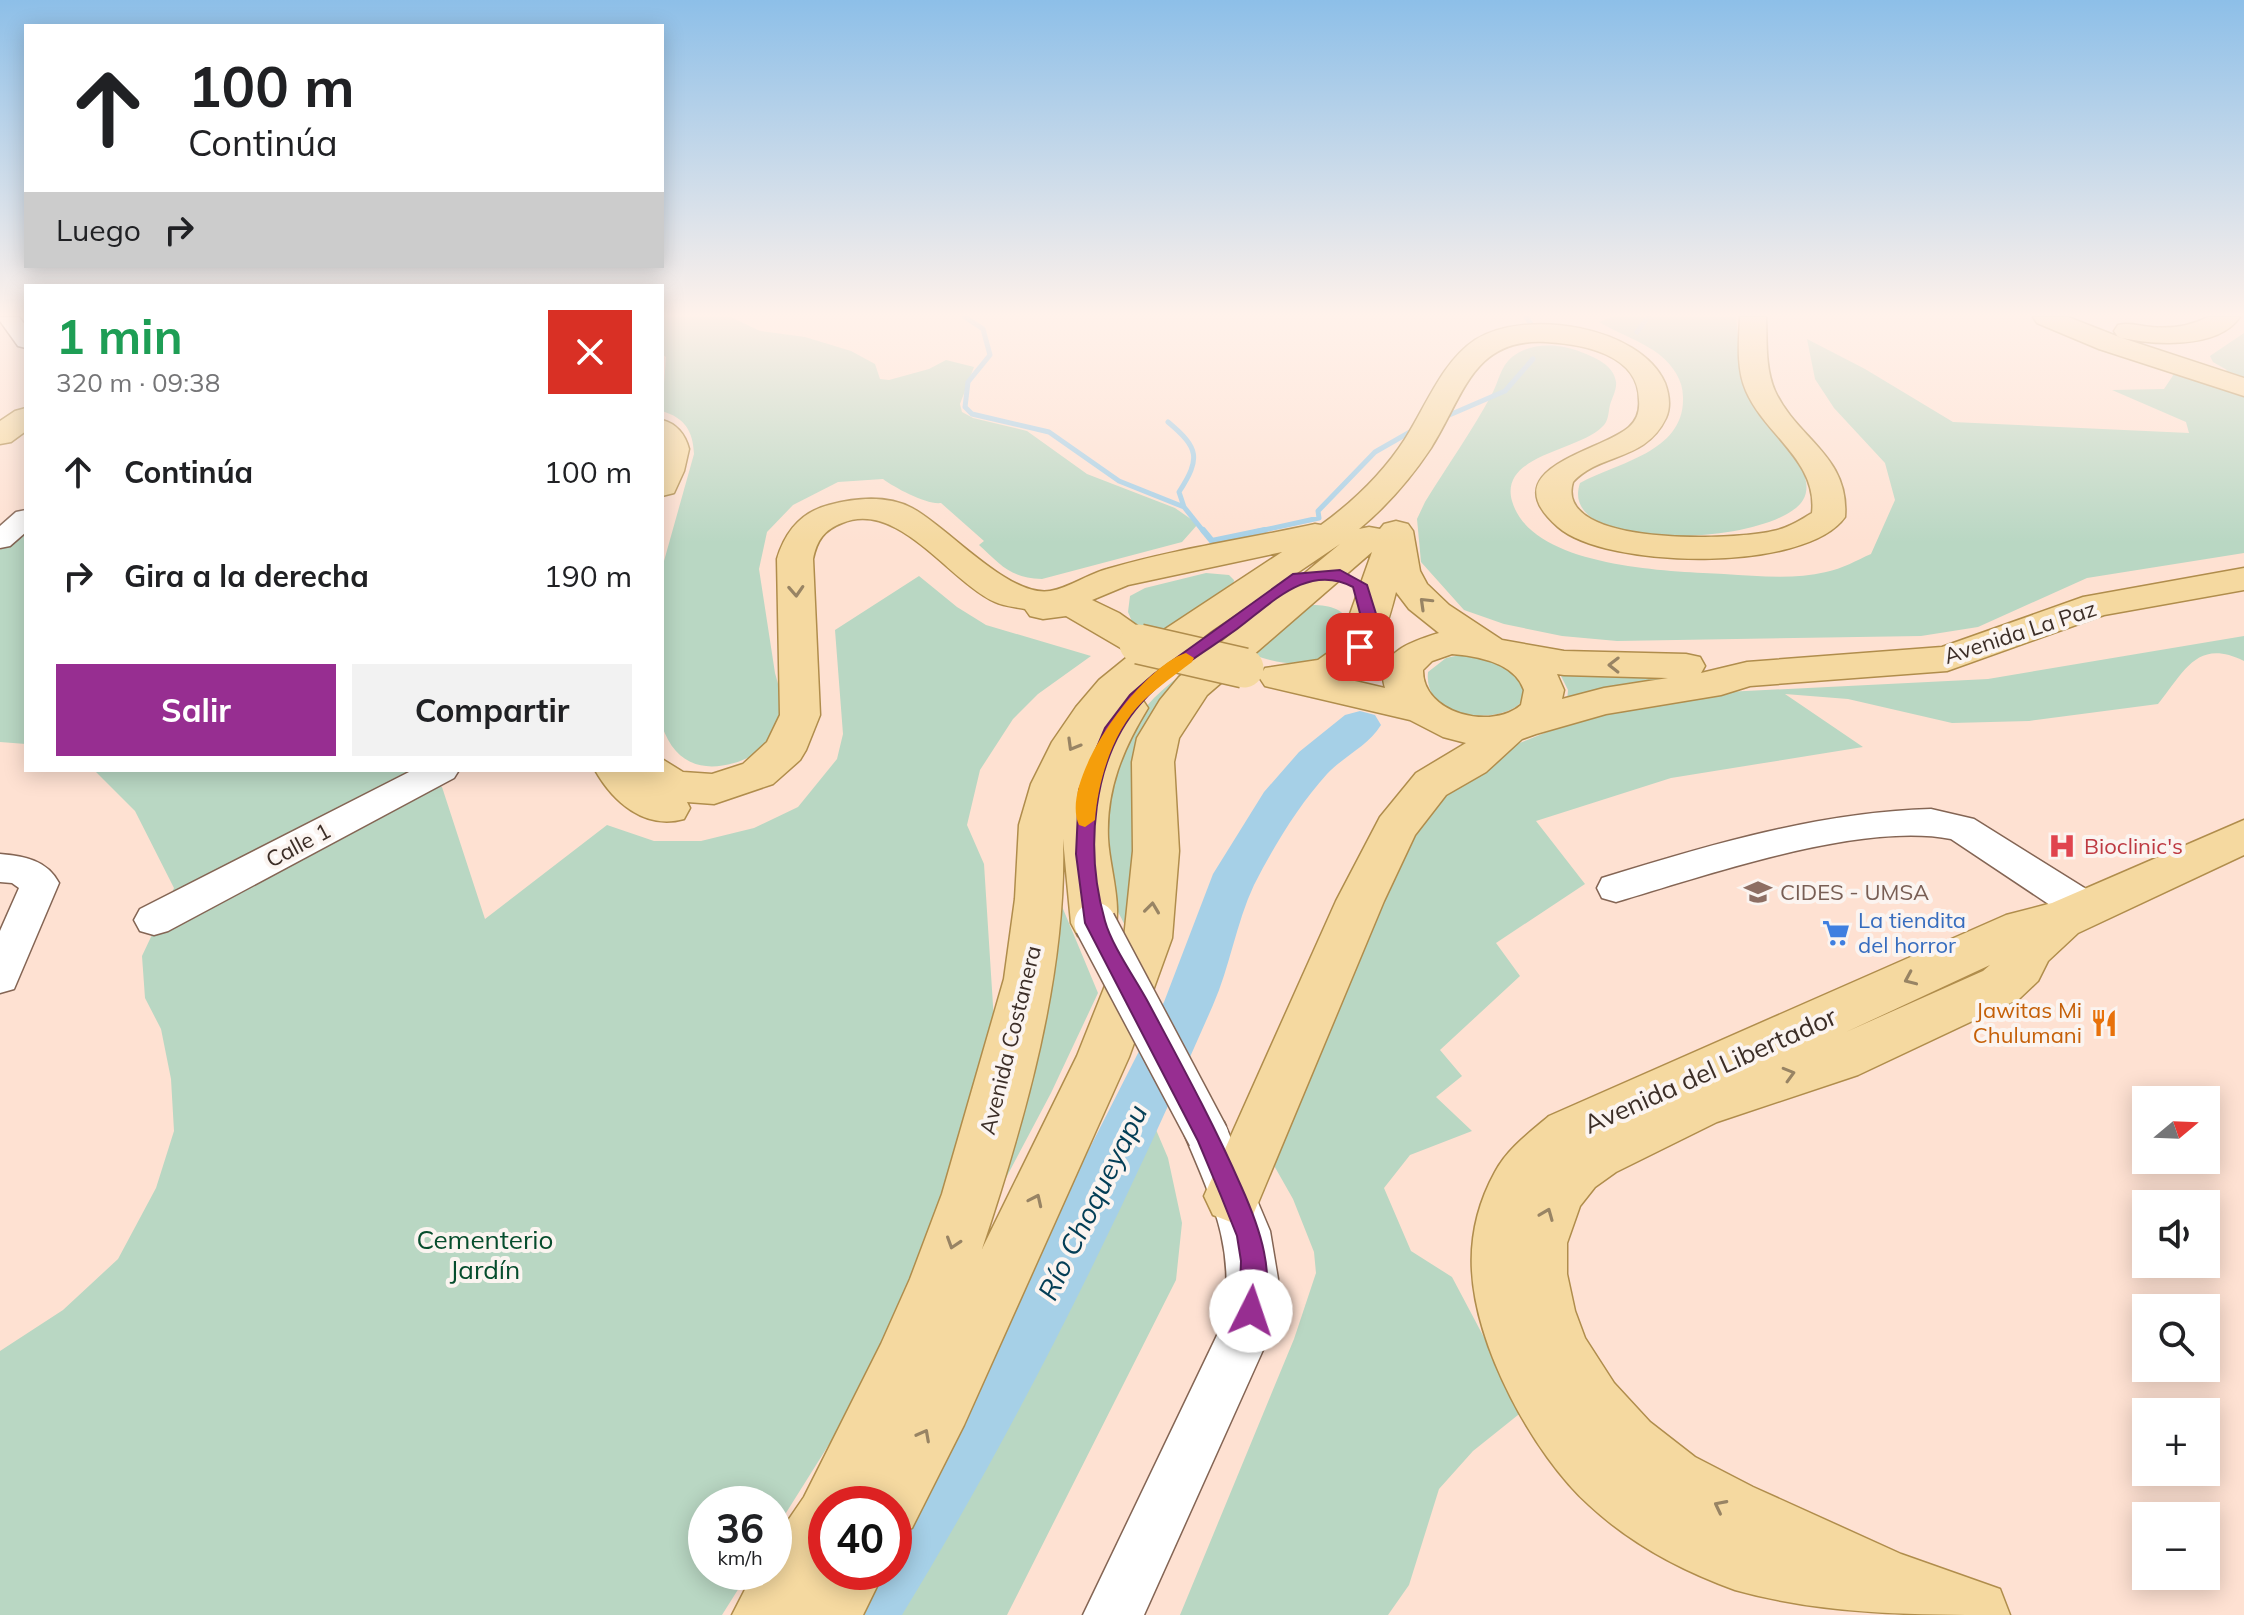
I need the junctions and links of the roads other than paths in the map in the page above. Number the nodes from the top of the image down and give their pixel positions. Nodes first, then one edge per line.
1 (1469, 392) edge
2 (1630, 392) edge
3 (1652, 392) edge
4 (1762, 392) edge
5 (1782, 392) edge
6 (24, 408) edge
7 (1448, 416) junction
8 (24, 418) edge
9 (0, 423) edge
10 (664, 431) edge
11 (0, 435) edge
12 (664, 480) edge
13 (1393, 519) junction
14 (24, 520) edge
15 (1341, 529) junction
16 (0, 540) edge
17 (2244, 579) edge
18 (1307, 584) junction
19 (1246, 590) junction
20 (1369, 617) junction
21 (1087, 618) junction
22 (1497, 649) junction
23 (1405, 666) junction
24 (1262, 672) junction
25 (1747, 674) junction
26 (1320, 684) junction
27 (1425, 713) junction
28 (1517, 726) junction
29 (438, 772) edge
30 (617, 772) edge
31 (652, 772) edge
32 (1431, 784) junction
33 (1052, 786) junction
34 (715, 799) junction
35 (2244, 836) edge
36 (0, 868) edge
37 (1616, 888) dead end
38 (2073, 914) junction
39 (154, 920) dead end
40 (1095, 923) junction
41 (0, 977) edge
42 (1233, 1196) junction
43 (845, 1486) edge
44 (897, 1486) edge
45 (808, 1552) edge
46 (838, 1590) edge
47 (768, 1615) edge
48 (823, 1615) edge
49 (1113, 1615) edge
50 (1974, 1615) edge

1 - 7 main road
2 - 5 main road
3 - 4 main road
6 - 9 main road
7 - 13 main road
7 - 15 main road, Avenida Costanera
8 - 11 main road
10 - 12 main road
13 - 18 main road
13 - 20 main road
22 -> 13 main road
14 - 16 street
15 - 19 main road, Avenida Costanera
15 - 21 main road
17 - 25 main road, Avenida La Paz
18 - 20 main road
18 - 40 main road
44 -> 18 main road
19 - 21 main road
19 -> 33 main road, Avenida Costanera
20 - 23 main road
20 - 24 main road
21 - 24 main road, bridge
21 - 34 main road
22 - 23 main road
25 -> 22 main road, Avenida La Paz
22 - 28 main road
23 - 26 main road
23 - 27 main road
24 - 26 main road
25 - 28 main road, Avenida La Paz
26 - 27 main road
27 - 28 main road
27 - 32 main road
28 - 32 main road
29 - 39 street, Calle 1
30 - 34 main road
31 - 34 main road
32 - 42 main road
33 - 40 main road
33 -> 43 main road, Avenida Costanera
35 - 38 main road, Avenida del Libertador
36 - 41 street
37 - 38 street
38 - 50 main road, Avenida del Libertador
40 - 42 street, bridge
42 - 49 street
45 - 47 main road
46 - 48 main road

